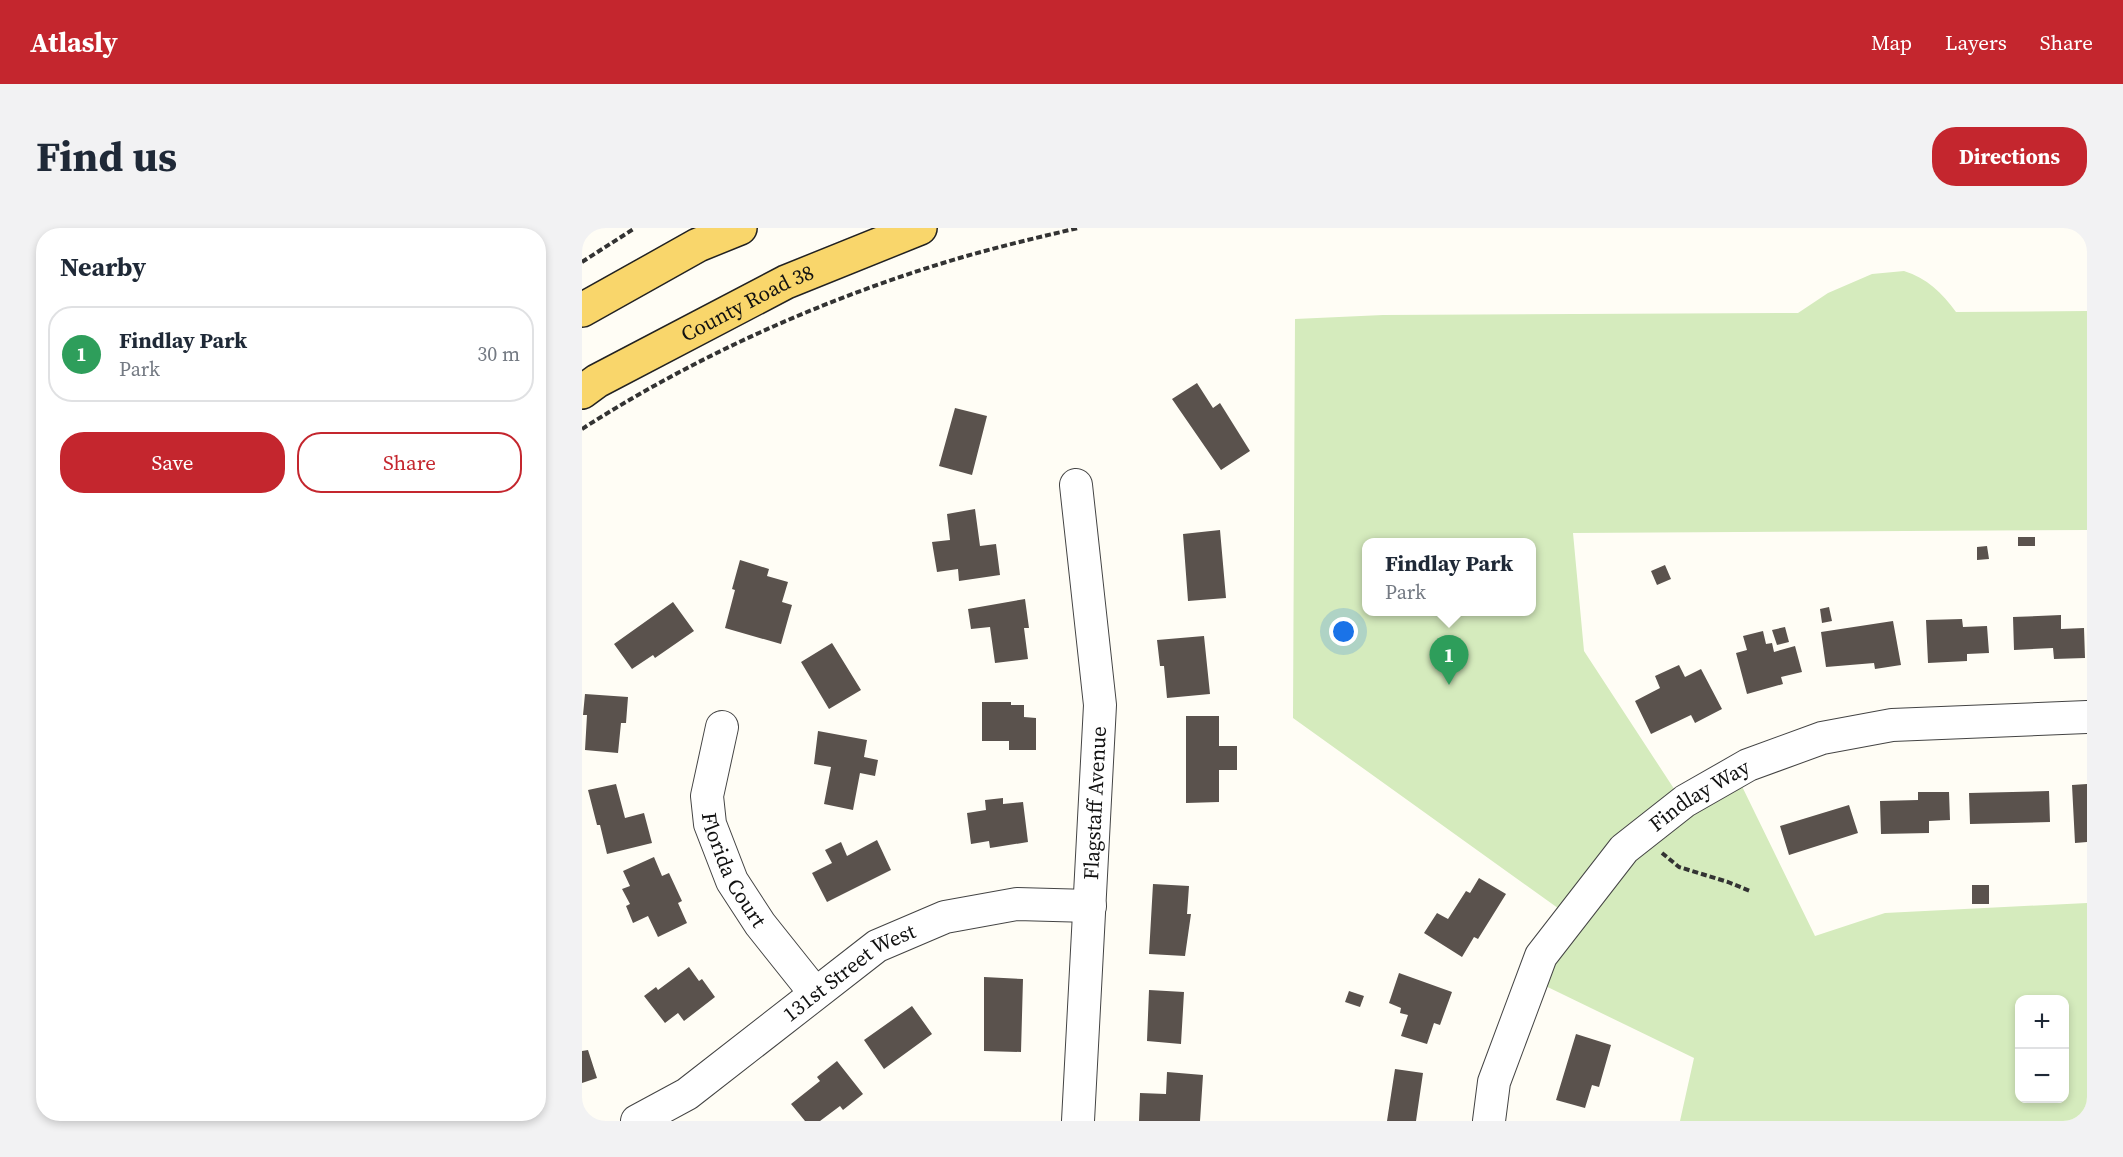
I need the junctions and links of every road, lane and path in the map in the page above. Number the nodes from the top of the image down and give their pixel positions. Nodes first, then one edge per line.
1 (635, 228) edge
2 (740, 228) edge
3 (920, 228) edge
4 (1078, 228) edge
5 (582, 262) edge
6 (582, 310) edge
7 (582, 392) edge
8 (582, 429) edge
9 (1076, 485) dead end
10 (2087, 717) edge
11 (722, 727) dead end
12 (1662, 853) dead end
13 (1750, 891) dead end
14 (1090, 906) junction
15 (815, 993) junction
16 (637, 1121) edge
17 (1077, 1121) edge
18 (1489, 1121) edge

1 - 5 path
2 - 6 main road
3 - 7 main road, County Road 38
4 - 8 path
9 - 14 street, Flagstaff Avenue
10 - 18 street, Findlay Way
11 - 15 street, Florida Court
12 - 13 path
14 - 15 street, 131st Street West
14 - 17 street, Flagstaff Avenue
15 - 16 street, 131st Street West

